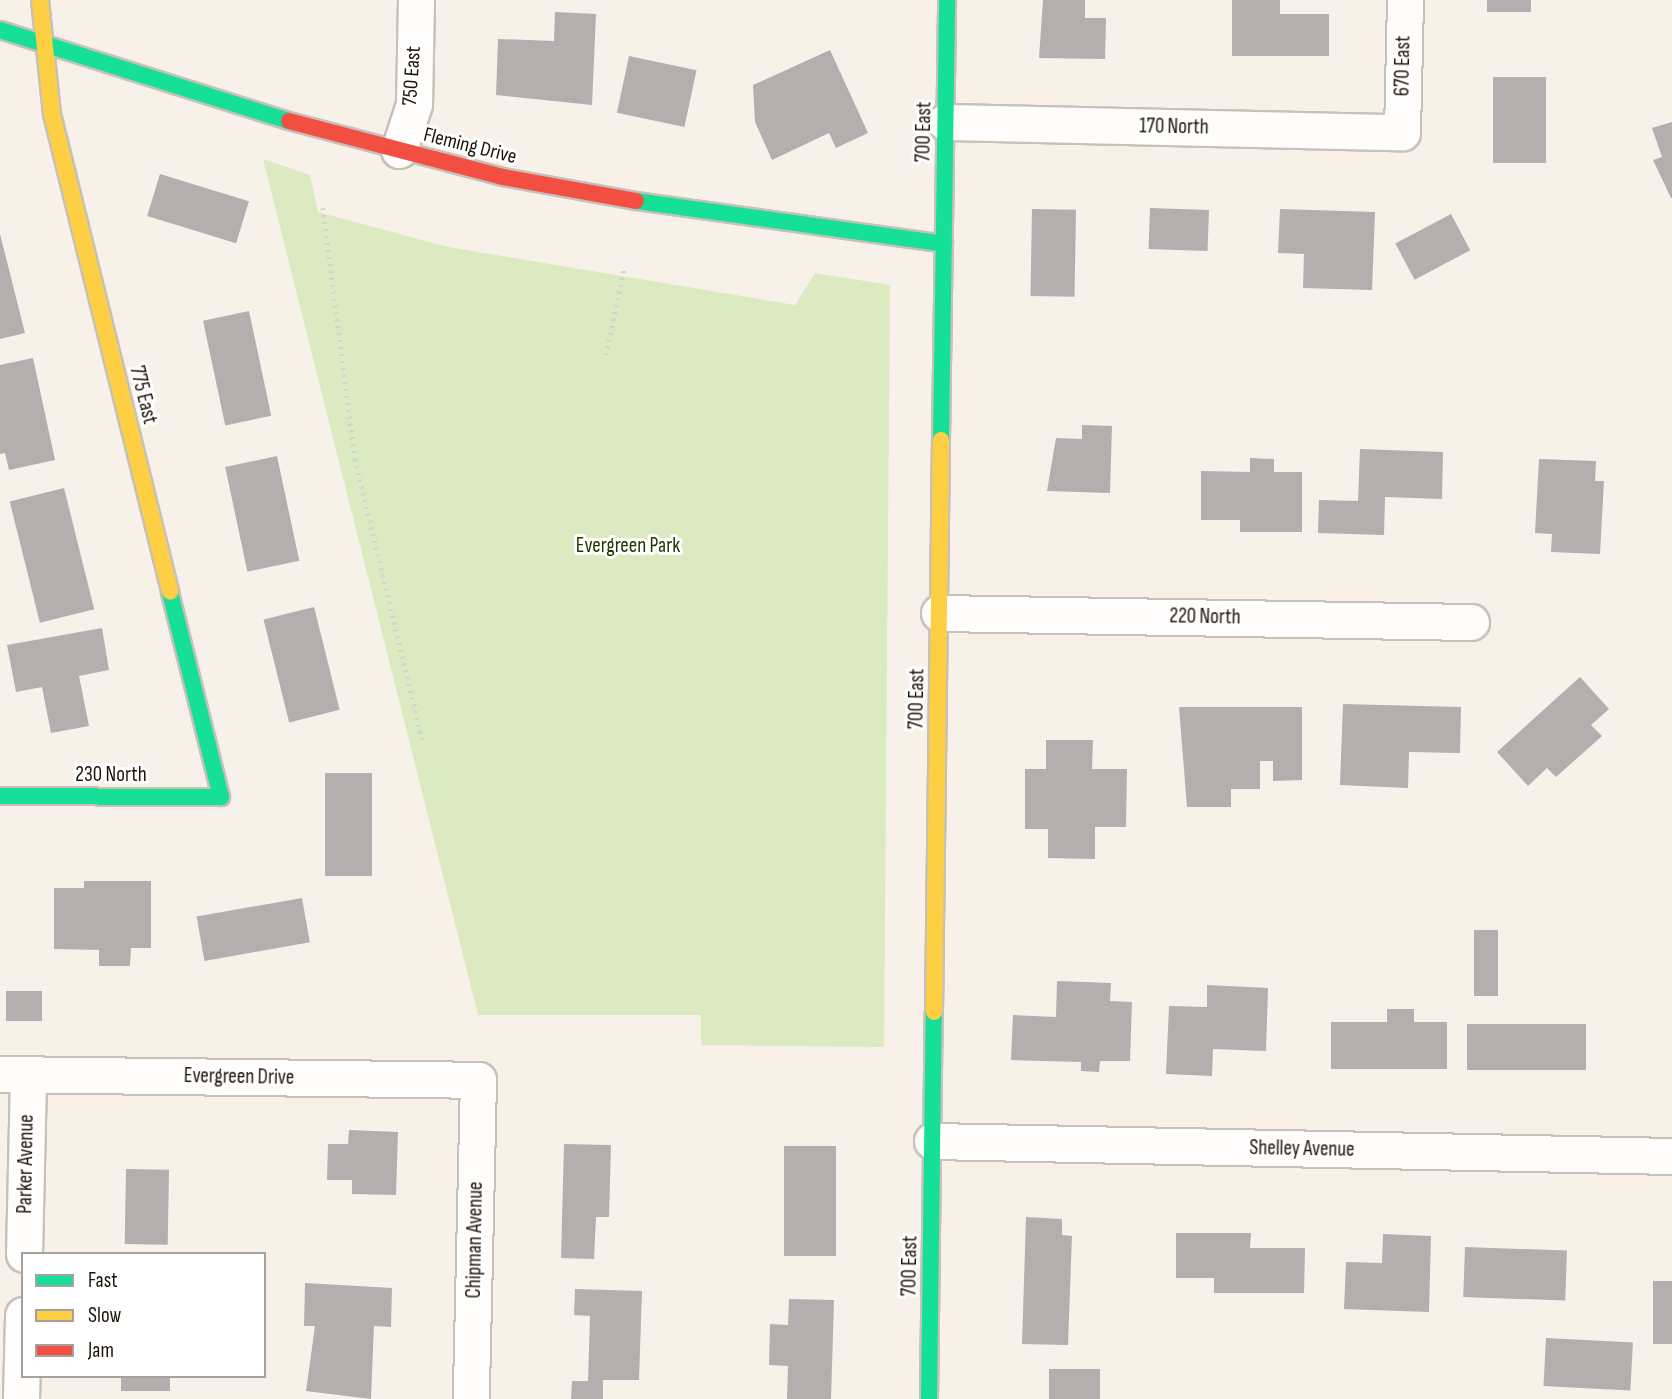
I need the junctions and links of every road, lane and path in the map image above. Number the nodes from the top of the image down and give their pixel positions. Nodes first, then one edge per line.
1 (40, 0) edge
2 (416, 0) edge
3 (947, 0) edge
4 (1405, 0) edge
5 (0, 30) edge
6 (45, 44) junction
7 (946, 122) junction
8 (1402, 132) joint
9 (399, 150) junction
10 (323, 208) dead end
11 (944, 244) junction
12 (624, 268) dead end
13 (606, 355) dead end
14 (939, 613) junction
15 (1471, 622) dead end
16 (423, 743) dead end
17 (0, 796) edge
18 (221, 797) joint
19 (14, 1074) edge
20 (478, 1080) joint
21 (932, 1141) junction
22 (1672, 1156) edge
23 (24, 1252) edge
24 (22, 1378) edge
25 (21, 1399) edge
26 (471, 1399) edge
27 (929, 1399) edge

1 - 6 street, 775 East
2 - 9 street, 750 East
3 - 7 street, 700 East
4 - 8 street, 670 East
5 - 6 street, Fleming Drive
6 - 9 street, Fleming Drive
6 - 18 street, 775 East
7 - 8 street, 170 North
7 - 11 street, 700 East
9 - 11 street, Fleming Drive
10 - 16 path
11 - 14 street, 700 East
12 - 13 path
14 - 15 street, 220 North
14 - 21 street, 700 East
17 - 18 street, 230 North
19 - 20 street, Evergreen Drive
19 - 23 street, Parker Avenue
20 - 26 street, Chipman Avenue
21 - 22 street, Shelley Avenue
21 - 27 street, 700 East
24 - 25 street

